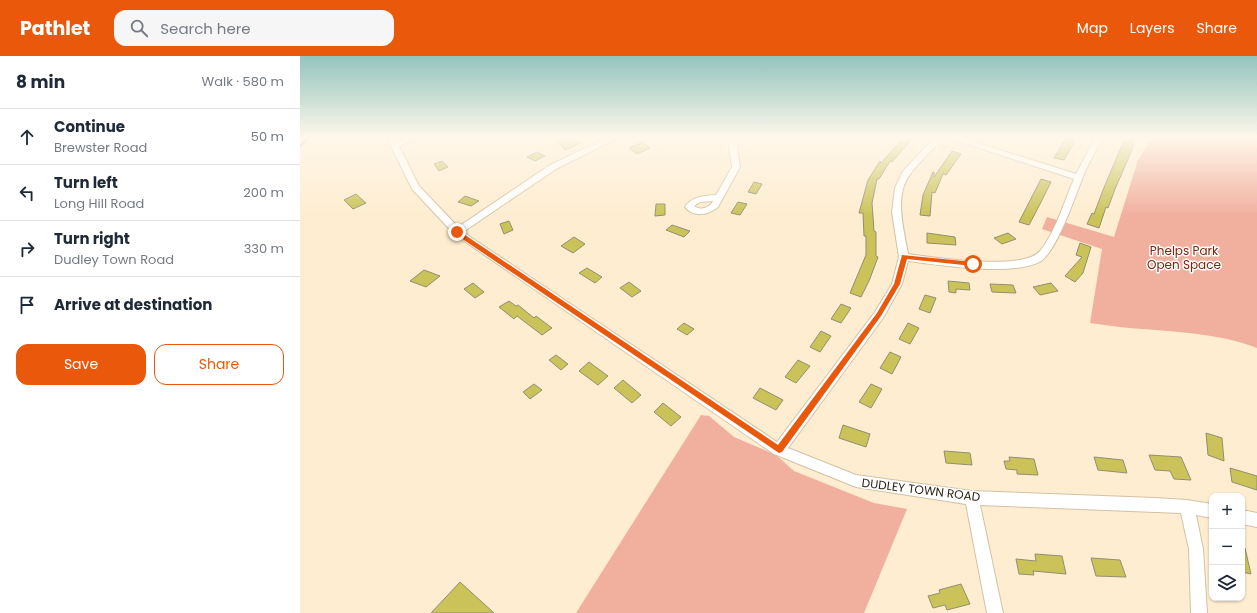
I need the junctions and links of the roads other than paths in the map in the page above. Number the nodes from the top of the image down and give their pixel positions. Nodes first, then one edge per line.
1 (404, 164) edge
2 (559, 164) edge
3 (736, 164) edge
4 (914, 164) edge
5 (1035, 164) edge
6 (1086, 164) edge
7 (1079, 178) junction
8 (718, 198) dead end
9 (457, 232) junction
10 (904, 257) junction
11 (779, 450) junction
12 (972, 498) junction
13 (1187, 507) junction
14 (1209, 511) edge
15 (1245, 518) edge
16 (1257, 520) edge
17 (995, 613) edge
18 (1199, 613) edge

1 - 9 street, DUDLEY TOWN ROAD
2 - 9 street
3 - 8 street
4 - 10 street
5 - 7 street
6 - 7 street
7 - 10 street
9 - 11 street, DUDLEY TOWN ROAD
10 - 11 street
11 - 12 street, DUDLEY TOWN ROAD
12 - 13 street, DUDLEY TOWN ROAD
12 - 17 street
13 - 14 street, DUDLEY TOWN ROAD
13 - 18 street
15 - 16 street

